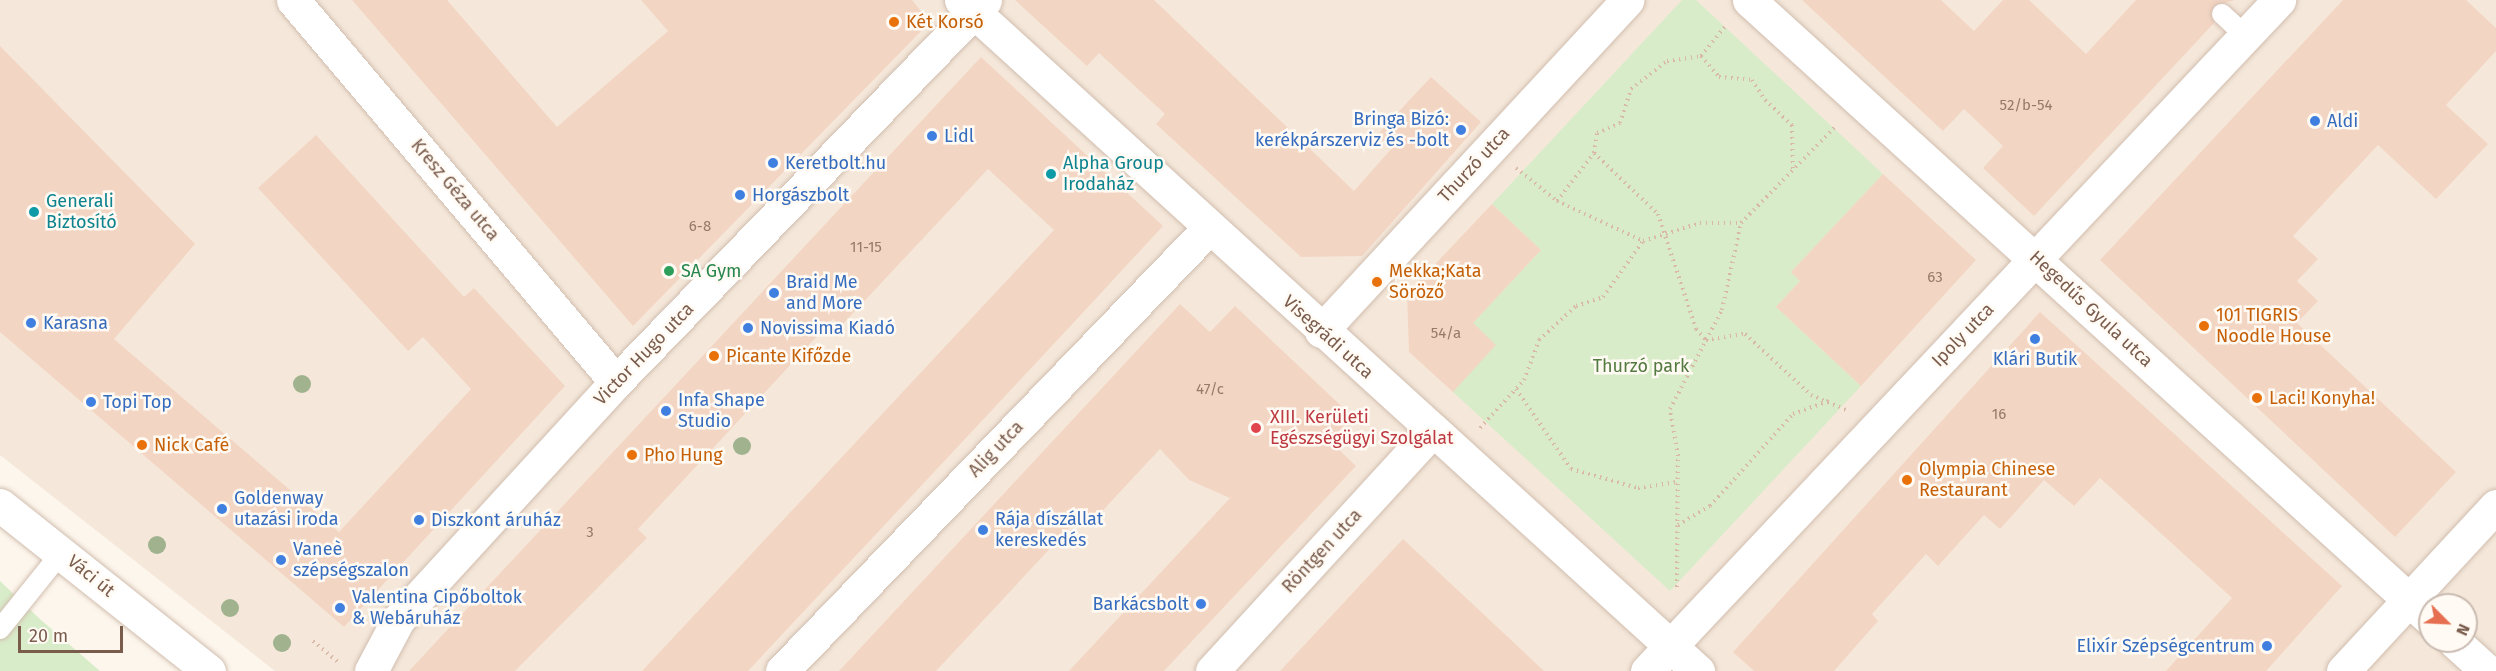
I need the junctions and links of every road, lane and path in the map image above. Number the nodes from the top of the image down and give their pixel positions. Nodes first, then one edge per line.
1 (293, 0) edge
2 (1628, 0) edge
3 (2279, 0) edge
4 (973, 5) edge
5 (1741, 9) edge
6 (2222, 14) dead end
7 (2246, 36) junction
8 (1701, 56) junction
9 (1861, 101) junction
10 (1490, 148) junction
11 (1594, 153) junction
12 (1793, 170) junction
13 (1557, 201) junction
14 (1741, 223) junction
15 (1209, 228) junction
16 (1666, 234) junction
17 (1643, 241) junction
18 (2037, 259) junction
19 (1321, 331) junction
20 (1706, 340) junction
21 (616, 382) junction
22 (1516, 389) junction
23 (1829, 401) junction
24 (1433, 430) junction
25 (1869, 433) junction
26 (1457, 452) junction
27 (1678, 482) junction
28 (0, 505) edge
29 (2496, 506) edge
30 (1677, 526) junction
31 (62, 552) junction
32 (2432, 593) edge
33 (2418, 609) edge
34 (2418, 611) edge
35 (1697, 617) junction
36 (0, 629) edge
37 (313, 641) dead end
38 (1671, 646) junction
39 (2467, 653) edge
40 (210, 671) edge
41 (348, 671) edge
42 (371, 671) edge
43 (782, 671) edge
44 (1212, 671) edge
45 (1647, 671) edge
46 (1698, 671) edge
47 (2343, 671) edge
48 (2487, 671) edge

1 - 21 street, Kresz Géza utca
2 - 10 street, Thurzó utca
3 - 7 street, Ipoly utca
4 - 15 street, Visegrádi utca
4 - 21 street, Victor Hugo utca
5 - 8 path
5 - 9 street, Hegedűs Gyula utca
6 - 7 lane
7 - 18 street, Ipoly utca
8 - 11 path
8 - 12 path
9 - 12 path
9 - 18 street, Hegedűs Gyula utca
10 - 13 path
10 - 19 street, Thurzó utca
11 - 13 path
11 - 16 path
12 - 14 path
13 - 17 path
14 - 16 path
14 - 20 path
15 - 19 street, Visegrádi utca
15 - 43 street, Alig utca
16 - 17 path
16 - 20 path
17 - 22 path
18 - 25 street, Ipoly utca
18 - 33 street, Hegedűs Gyula utca
19 - 24 street, Visegrádi utca
20 - 23 path
20 - 27 path
21 - 42 street, Victor Hugo utca
22 - 26 path
22 - 27 path
23 - 25 path
23 - 30 path
24 - 26 street, Visegrádi utca
24 - 44 street, Röntgen utca
25 - 35 street, Ipoly utca
26 - 38 street, Visegrádi utca
27 - 30 path
28 - 31 street, Váci út
29 - 32 street
30 - 35 path
31 - 36 lane
31 - 40 street, Váci út
34 - 47 street
35 - 38 street, Ipoly utca
37 - 41 path
38 - 45 street, Ipoly utca
38 - 46 street, Visegrádi utca
39 - 48 street

